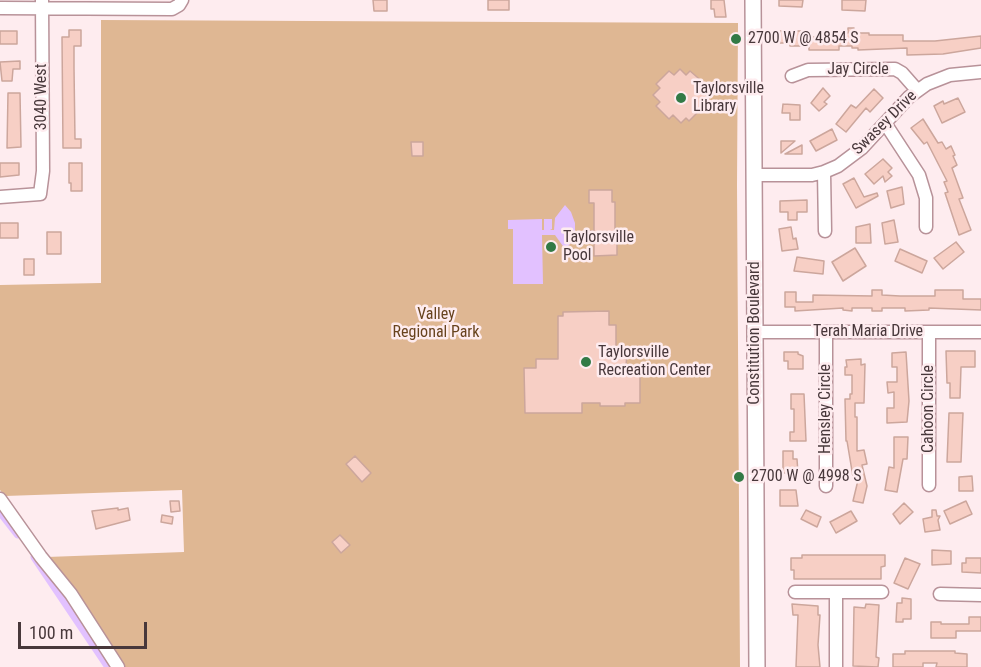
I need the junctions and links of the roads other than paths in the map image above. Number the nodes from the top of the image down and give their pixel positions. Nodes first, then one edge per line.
1 (753, 0) edge
2 (42, 4) edge
3 (177, 4) edge
4 (0, 9) edge
5 (981, 72) edge
6 (792, 76) dead end
7 (917, 90) junction
8 (885, 123) junction
9 (824, 172) junction
10 (754, 175) junction
11 (0, 197) edge
12 (926, 227) dead end
13 (825, 231) dead end
14 (755, 332) junction
15 (826, 332) junction
16 (928, 332) junction
17 (981, 332) edge
18 (928, 485) dead end
19 (826, 486) dead end
20 (0, 499) edge
21 (795, 592) dead end
22 (836, 592) junction
23 (882, 592) dead end
24 (940, 594) dead end
25 (981, 595) edge
26 (118, 667) edge
27 (757, 667) edge
28 (836, 667) edge

1 - 10 main road, Constitution Boulevard
2 - 3 street
2 - 4 street
2 - 11 street, 3040 West
5 - 7 street, Swasey Drive
6 - 7 street, Jay Circle
7 - 8 street, Swasey Drive
8 - 9 street, Swasey Drive
8 - 12 street
9 - 10 street, Swasey Drive
9 - 13 street
10 - 14 main road, Constitution Boulevard
14 - 15 street, Terah Maria Drive
14 - 27 main road, Constitution Boulevard
15 - 16 street, Terah Maria Drive
15 - 19 street, Hensley Circle
16 - 17 street, Terah Maria Drive
16 - 18 street, Cahoon Circle
20 - 26 street
21 - 22 street
22 - 23 street
22 - 28 street
24 - 25 street

